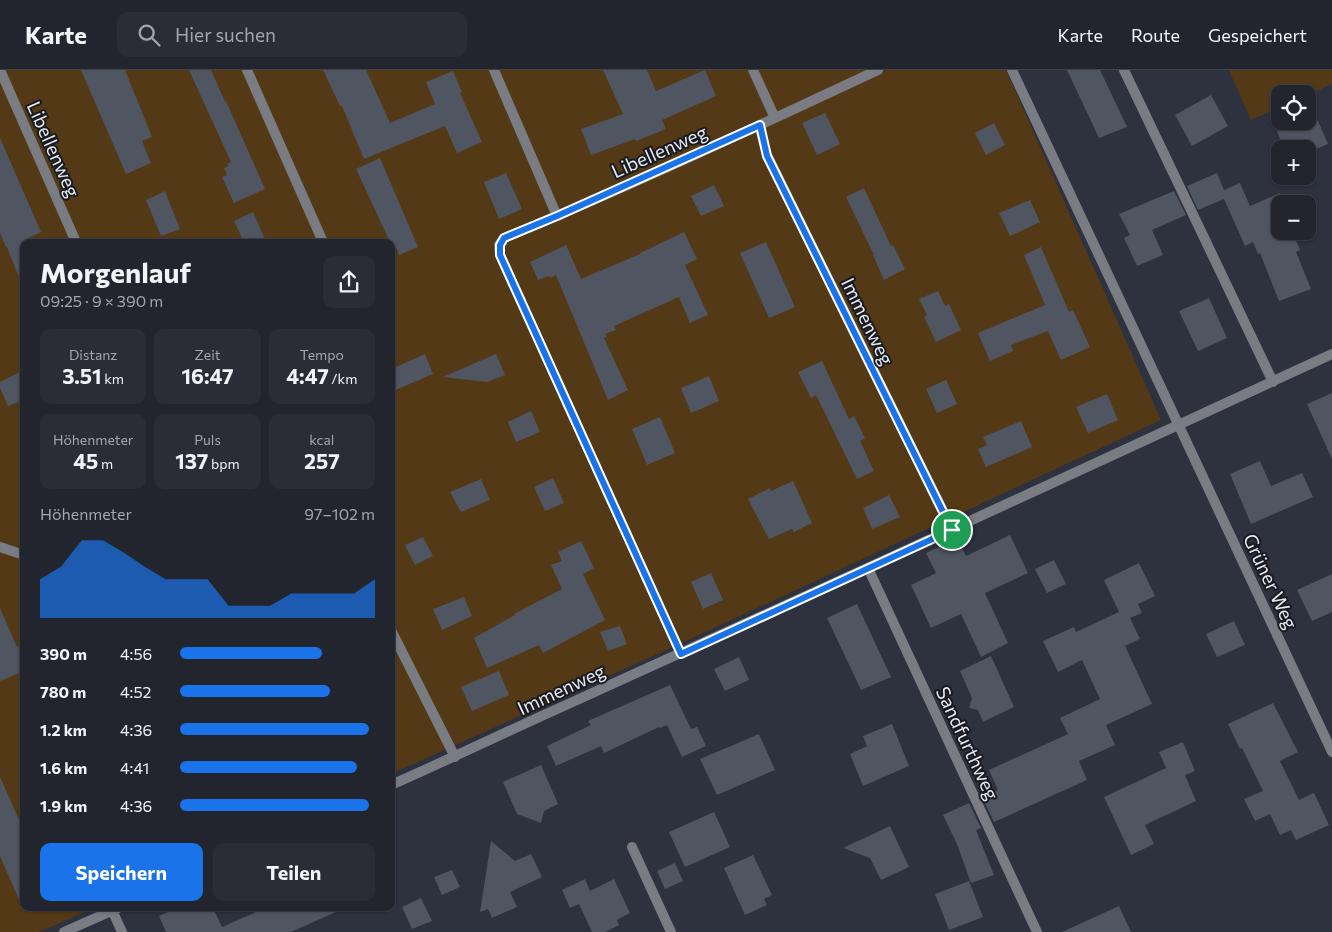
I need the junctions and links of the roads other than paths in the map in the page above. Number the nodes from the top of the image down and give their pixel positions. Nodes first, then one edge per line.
1 (0, 70) edge
2 (247, 70) edge
3 (494, 70) edge
4 (754, 70) edge
5 (878, 70) edge
6 (1012, 70) edge
7 (1124, 70) edge
8 (776, 118) junction
9 (760, 125) junction
10 (557, 216) junction
11 (75, 239) edge
12 (322, 239) edge
13 (1332, 354) edge
14 (1273, 382) junction
15 (1178, 425) junction
16 (952, 530) junction
17 (0, 547) edge
18 (20, 554) edge
19 (868, 568) junction
20 (395, 638) edge
21 (681, 654) junction
22 (1332, 752) edge
23 (456, 757) junction
24 (395, 783) edge
25 (632, 847) dead end
26 (111, 911) edge
27 (116, 911) edge
28 (64, 932) edge
29 (122, 932) edge
30 (671, 932) edge
31 (1036, 932) edge

1 - 11 street, Libellenweg
2 - 12 street
3 - 10 street
4 - 8 street
5 - 8 street, Libellenweg
6 - 15 street
7 - 14 street
8 - 9 street, Libellenweg
9 - 10 street, Libellenweg
9 - 16 street, Immenweg
10 - 21 street, Libellenweg
13 - 14 street, Immenweg
14 - 15 street, Immenweg
15 - 16 street, Immenweg
15 - 22 street, Grüner Weg
16 - 19 street, Immenweg
17 - 18 street
19 - 21 street, Immenweg
19 - 31 street, Sandfurthweg
20 - 23 street
21 - 23 street, Immenweg
23 - 24 street, Immenweg
25 - 30 street
26 - 28 street
27 - 29 street

